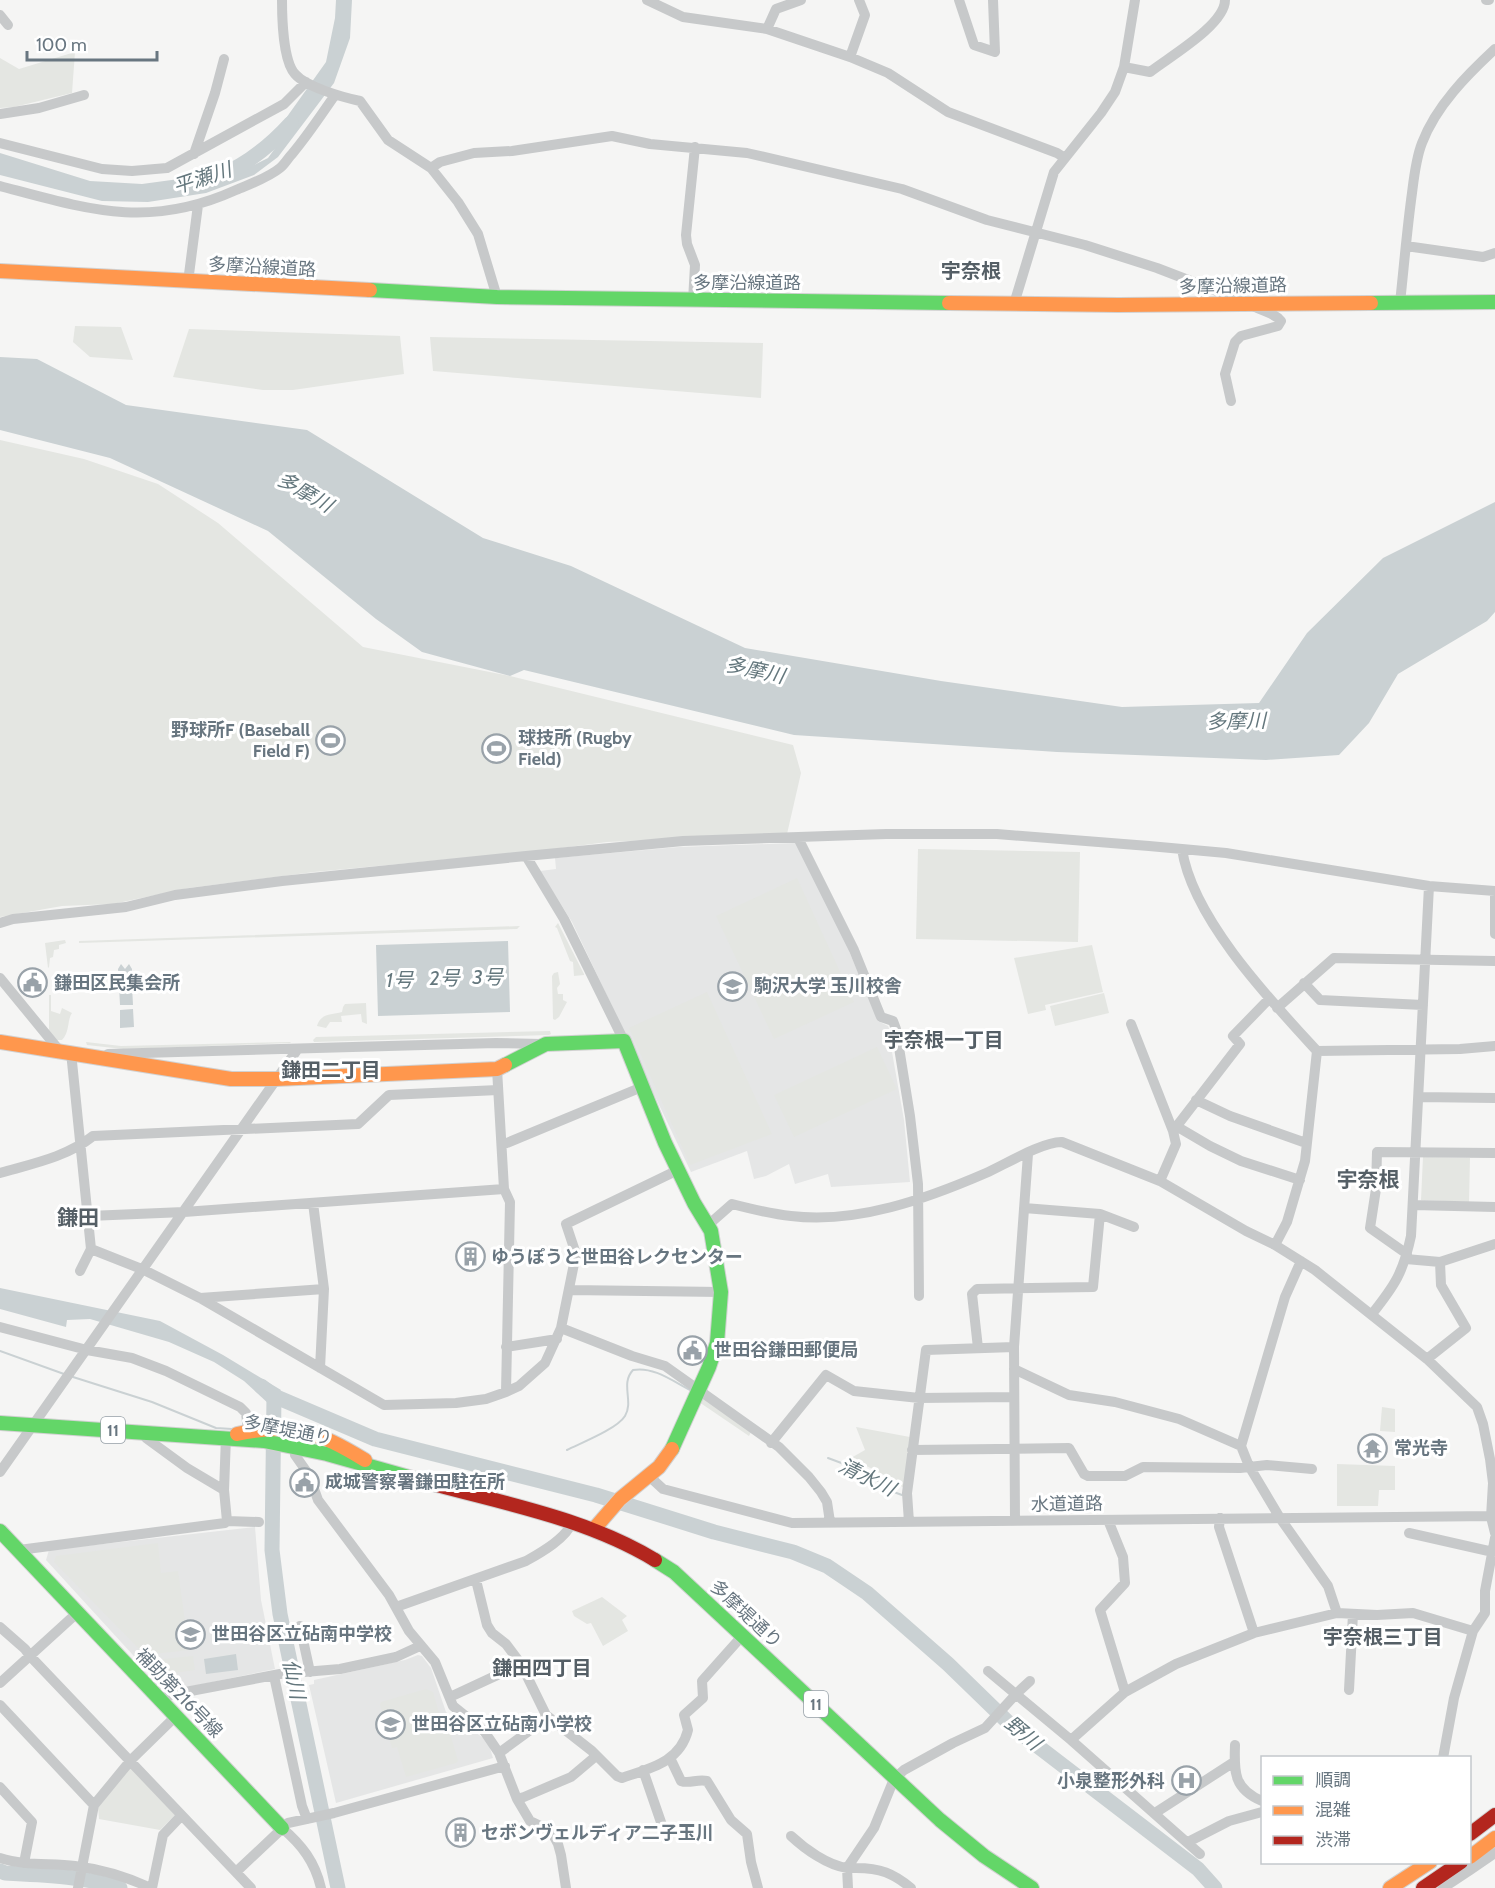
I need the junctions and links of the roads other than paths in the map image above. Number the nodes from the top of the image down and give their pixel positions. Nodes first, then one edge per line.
1 (282, 0) edge
2 (647, 0) edge
3 (801, 0) edge
4 (860, 0) edge
5 (959, 0) edge
6 (993, 0) edge
7 (1135, 0) edge
8 (1225, 0) edge
9 (0, 15) edge
10 (8, 26) dead end
11 (767, 29) junction
12 (1491, 52) edge
13 (850, 57) junction
14 (224, 59) dead end
15 (1495, 66) edge
16 (1124, 67) junction
17 (308, 82) junction
18 (84, 95) dead end
19 (333, 95) junction
20 (0, 114) edge
21 (0, 143) edge
22 (695, 147) junction
23 (194, 154) junction
24 (1065, 158) junction
25 (431, 168) junction
26 (0, 186) edge
27 (198, 205) junction
28 (1035, 232) junction
29 (1406, 246) junction
30 (1495, 253) edge
31 (0, 271) edge
32 (188, 282) junction
33 (497, 297) junction
34 (693, 301) junction
35 (1495, 302) edge
36 (1014, 303) junction
37 (1248, 303) junction
38 (1400, 303) junction
39 (1231, 401) dead end
40 (798, 838) junction
41 (1182, 849) junction
42 (526, 856) junction
43 (1429, 886) junction
44 (1495, 893) edge
45 (0, 923) edge
46 (1495, 934) edge
47 (1426, 960) junction
48 (1495, 961) edge
49 (0, 978) edge
50 (1304, 983) junction
51 (1269, 999) junction
52 (1423, 1005) junction
53 (1277, 1008) junction
54 (1131, 1024) dead end
55 (624, 1041) junction
56 (0, 1042) edge
57 (546, 1044) junction
58 (1495, 1046) edge
59 (297, 1050) junction
60 (1421, 1050) junction
61 (65, 1051) junction
62 (1317, 1051) junction
63 (93, 1057) junction
64 (497, 1068) junction
65 (276, 1079) junction
66 (642, 1087) junction
67 (498, 1090) junction
68 (1419, 1097) junction
69 (1495, 1098) edge
70 (1196, 1100) junction
71 (1174, 1129) junction
72 (241, 1131) junction
73 (1306, 1143) junction
74 (502, 1145) junction
75 (80, 1147) junction
76 (1416, 1152) junction
77 (1495, 1153) edge
78 (1028, 1154) junction
79 (678, 1170) junction
80 (0, 1173) edge
81 (1300, 1180) junction
82 (1160, 1181) junction
83 (504, 1189) junction
84 (917, 1200) junction
85 (314, 1203) junction
86 (1414, 1205) junction
87 (1495, 1207) edge
88 (1024, 1208) junction
89 (183, 1212) junction
90 (1100, 1214) junction
91 (89, 1216) junction
92 (707, 1226) junction
93 (1134, 1227) dead end
94 (1495, 1244) edge
95 (1275, 1245) junction
96 (91, 1249) junction
97 (1407, 1257) junction
98 (1300, 1261) junction
99 (1440, 1262) junction
100 (144, 1270) junction
101 (80, 1271) dead end
102 (1018, 1288) junction
103 (324, 1289) junction
104 (569, 1290) junction
105 (721, 1292) junction
106 (919, 1296) dead end
107 (200, 1298) junction
108 (1372, 1314) junction
109 (0, 1327) edge
110 (561, 1328) junction
111 (557, 1340) junction
112 (506, 1347) junction
113 (1014, 1347) junction
114 (978, 1348) junction
115 (87, 1350) junction
116 (1427, 1359) junction
117 (320, 1368) junction
118 (1014, 1369) junction
119 (699, 1390) junction
120 (506, 1392) junction
121 (1014, 1397) junction
122 (919, 1398) junction
123 (0, 1423) edge
124 (34, 1425) junction
125 (248, 1431) junction
126 (146, 1432) junction
127 (226, 1437) junction
128 (771, 1443) junction
129 (290, 1446) junction
130 (1242, 1446) junction
131 (1015, 1449) junction
132 (912, 1450) junction
133 (1249, 1466) junction
134 (1312, 1469) dead end
135 (377, 1470) junction
136 (0, 1472) edge
137 (644, 1480) junction
138 (224, 1490) junction
139 (1493, 1517) edge
140 (1220, 1518) junction
141 (1280, 1518) junction
142 (1108, 1520) junction
143 (227, 1521) junction
144 (1016, 1521) junction
145 (259, 1522) dead end
146 (572, 1522) junction
147 (830, 1522) junction
148 (909, 1522) junction
149 (597, 1526) junction
150 (0, 1530) edge
151 (1409, 1533) dead end
152 (1495, 1536) edge
153 (19, 1550) junction
154 (1493, 1552) junction
155 (476, 1580) junction
156 (396, 1607) junction
157 (77, 1612) junction
158 (1337, 1612) junction
159 (1490, 1613) edge
160 (1353, 1614) junction
161 (300, 1626) dead end
162 (0, 1627) edge
163 (1473, 1631) junction
164 (1254, 1634) junction
165 (743, 1635) junction
166 (420, 1646) junction
167 (30, 1656) junction
168 (521, 1664) junction
169 (988, 1671) dead end
170 (307, 1672) junction
171 (277, 1675) junction
172 (1030, 1682) dead end
173 (0, 1683) edge
174 (1349, 1690) dead end
175 (1125, 1692) junction
176 (1017, 1693) junction
177 (159, 1697) junction
178 (450, 1697) junction
179 (0, 1705) edge
180 (546, 1715) junction
181 (176, 1716) junction
182 (1071, 1740) junction
183 (1235, 1745) dead end
184 (499, 1753) junction
185 (596, 1756) junction
186 (1443, 1756) edge
187 (131, 1760) junction
188 (670, 1760) junction
189 (1234, 1762) junction
190 (505, 1766) junction
191 (643, 1770) junction
192 (894, 1779) junction
193 (0, 1787) edge
194 (517, 1799) junction
195 (1261, 1801) edge
196 (94, 1805) junction
197 (1155, 1813) junction
198 (1261, 1813) edge
199 (1495, 1815) edge
200 (182, 1816) junction
201 (309, 1818) junction
202 (282, 1827) junction
203 (663, 1828) dead end
204 (1471, 1833) edge
205 (791, 1836) dead end
206 (1495, 1838) edge
207 (1188, 1842) junction
208 (1495, 1853) edge
209 (1200, 1854) dead end
210 (0, 1858) edge
211 (1471, 1859) edge
212 (1471, 1862) edge
213 (24, 1863) junction
214 (1428, 1864) edge
215 (1465, 1864) edge
216 (1466, 1864) edge
217 (82, 1867) junction
218 (847, 1868) junction
219 (236, 1872) junction
220 (1012, 1883) edge
221 (81, 1887) edge
222 (152, 1888) edge
223 (251, 1888) edge
224 (321, 1888) edge
225 (566, 1888) edge
226 (758, 1888) edge
227 (848, 1888) edge
228 (911, 1888) edge
229 (1032, 1888) edge
230 (1390, 1888) edge
231 (1422, 1888) edge
232 (1443, 1888) edge

1 - 17 street
2 - 11 street
3 - 11 street
4 - 13 street
5 - 6 street
7 - 16 street
8 - 16 street
9 - 10 street
11 - 13 street
12 - 15 street
12 - 29 street
13 - 24 street
14 - 23 street
16 - 24 street
17 - 19 street
17 - 23 street
18 - 20 street
19 - 25 street
19 - 27 street
21 - 23 street
22 - 25 street
22 - 28 street
22 - 34 street
24 - 28 street
25 - 33 street
26 - 27 street
27 - 32 street
28 - 36 street
28 - 37 street
29 - 30 street
29 - 38 street
31 - 32 main road, 多摩沿線道路
32 - 33 main road, 多摩沿線道路
33 - 34 main road, 多摩沿線道路
34 - 36 main road, 多摩沿線道路
35 - 38 main road, 多摩沿線道路
36 - 37 main road, 多摩沿線道路
37 - 38 main road, 多摩沿線道路
37 - 39 street
40 - 41 street
40 - 42 street
40 - 84 street
41 - 43 street
41 - 51 street
42 - 45 street
42 - 55 street
43 - 44 street
43 - 47 street
44 - 46 street
47 - 48 street
47 - 50 street
47 - 52 street
49 - 61 street
50 - 52 street
50 - 53 street
51 - 53 street
51 - 70 street
52 - 60 street
53 - 62 street
54 - 71 street
55 - 57 main road
55 - 66 main road
56 - 61 main road
57 - 59 street
57 - 64 main road
58 - 60 street
59 - 63 street
59 - 65 street
60 - 62 street
60 - 68 street
61 - 63 main road
61 - 75 street
62 - 73 street
63 - 65 main road
64 - 65 main road
64 - 67 street
65 - 72 street
66 - 74 street
66 - 79 main road
67 - 72 street
67 - 74 street
68 - 69 street
68 - 76 street
70 - 71 street
70 - 73 street
71 - 81 street
71 - 82 street
72 - 75 street
72 - 89 street
73 - 81 street
74 - 83 street
75 - 80 street
75 - 91 street
76 - 77 street
76 - 86 street
76 - 97 street
78 - 82 street
78 - 84 street
78 - 88 street
79 - 92 main road
79 - 104 street
81 - 95 street
82 - 95 street
83 - 85 street
83 - 112 street
84 - 92 street
84 - 106 street
85 - 89 street
85 - 103 street
86 - 87 street
86 - 97 street
88 - 90 street
88 - 102 street
89 - 91 street
89 - 100 street
90 - 93 street
90 - 102 street
91 - 96 street
92 - 105 main road
94 - 99 street
95 - 98 street
96 - 100 street
96 - 101 street
97 - 99 street
97 - 108 street
98 - 108 street
98 - 130 street
99 - 116 street
100 - 107 street
100 - 115 street
102 - 113 street
102 - 114 street
103 - 107 street
103 - 117 street
104 - 105 street
104 - 110 street
105 - 119 main road
107 - 117 street
108 - 116 street
109 - 115 street
110 - 111 street
110 - 119 street
111 - 112 street
111 - 120 street
112 - 120 street
113 - 114 street
113 - 118 street
114 - 122 street
115 - 124 street
115 - 125 street
116 - 139 street
117 - 120 street
118 - 121 street
118 - 130 street
119 - 128 street
119 - 137 main road
121 - 122 street
121 - 131 street
122 - 128 street
122 - 132 street
123 - 124 main road, 多摩堤通り / 11
124 - 126 main road, 多摩堤通り / 11
124 - 136 street
125 - 127 main road, 多摩堤通り / 11
125 - 135 main road, 多摩堤通り / 11
126 - 127 main road, 多摩堤通り / 11
126 - 138 street
127 - 129 main road, 多摩堤通り / 11
127 - 138 street
128 - 147 street
129 - 135 main road, 多摩堤通り / 11
129 - 156 street
130 - 133 street
131 - 132 street
131 - 133 street
131 - 144 street
132 - 148 street
133 - 134 street
133 - 141 street
135 - 146 main road, 多摩堤通り / 11
137 - 147 street, 水道道路
137 - 149 main road
138 - 143 street
139 - 141 street, 水道道路
139 - 152 street
140 - 141 street, 水道道路
140 - 142 street, 水道道路
140 - 164 street
141 - 158 street
142 - 144 street, 水道道路
142 - 175 street
143 - 145 street
143 - 153 street
144 - 148 street, 水道道路
146 - 149 main road, 多摩堤通り / 11
146 - 155 street
147 - 148 street, 水道道路
149 - 165 main road, 多摩堤通り / 11
150 - 153 main road, 補助第216号線
151 - 154 street
152 - 154 street
153 - 157 main road, 補助第216号線
154 - 159 street
155 - 156 street
155 - 168 street
156 - 166 street
157 - 167 street
157 - 177 main road, 補助第216号線
158 - 160 street
158 - 164 street
159 - 163 street
160 - 163 street
160 - 174 street
161 - 170 street
162 - 167 street
163 - 186 street
164 - 175 street
165 - 188 street
165 - 192 main road, 多摩堤通り / 11
166 - 170 street
166 - 178 street
167 - 173 street
167 - 187 street
168 - 178 street
168 - 180 street
169 - 176 street
170 - 171 street
171 - 177 street
171 - 201 street
172 - 176 street
175 - 182 street
176 - 182 street
176 - 192 street
177 - 181 main road, 補助第216号線
178 - 184 street
179 - 196 street
180 - 184 street
180 - 185 street
181 - 187 street
181 - 202 main road, 補助第216号線
182 - 197 street
183 - 189 street
184 - 190 street
185 - 191 street
185 - 194 street
187 - 196 street
187 - 200 street
188 - 191 street
188 - 226 street
189 - 195 street
189 - 197 street
190 - 194 street
190 - 201 street
191 - 203 street
192 - 218 street
192 - 220 main road, 多摩堤通り / 11
193 - 213 street
194 - 225 street
196 - 217 street
197 - 207 street
198 - 207 street
199 - 204 main road
200 - 219 street
200 - 222 street
201 - 202 street
202 - 219 street
202 - 224 street, 補助第216号線
205 - 218 street
206 - 211 main road
207 - 209 street
208 - 212 street
210 - 213 street
213 - 217 street
214 - 230 main road
215 - 231 main road
216 - 232 street
217 - 221 street
217 - 222 street
218 - 227 street
218 - 228 street
219 - 223 street
220 - 229 main road, 多摩堤通り / 11

